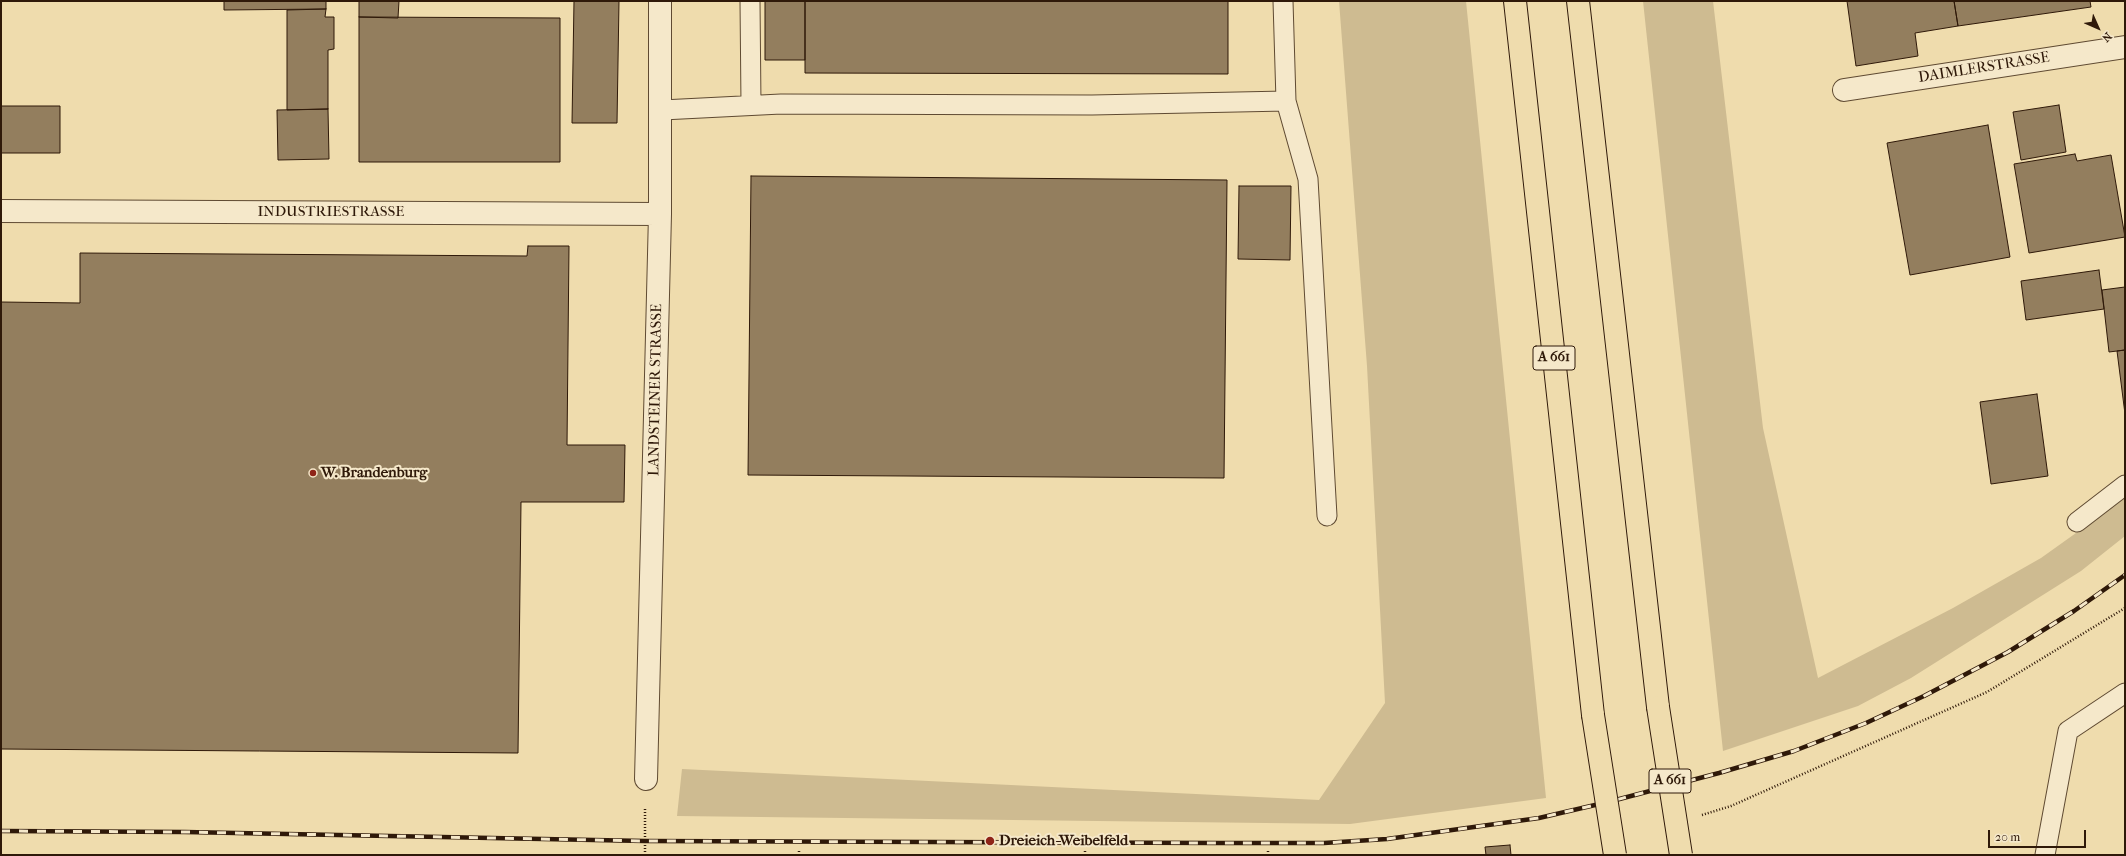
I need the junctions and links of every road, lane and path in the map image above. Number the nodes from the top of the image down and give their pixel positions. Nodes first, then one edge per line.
1 (660, 1) edge
2 (750, 1) edge
3 (1283, 1) edge
4 (1515, 1) edge
5 (1578, 1) edge
6 (2125, 47) edge
7 (1844, 90) dead end
8 (1286, 101) junction
9 (751, 105) junction
10 (662, 110) junction
11 (1, 210) edge
12 (660, 214) junction
13 (2125, 485) edge
14 (1327, 516) dead end
15 (2077, 522) dead end
16 (2125, 608) edge
17 (2125, 693) edge
18 (646, 779) joint
19 (1731, 806) dead end
20 (1086, 851) dead end
21 (1268, 851) dead end
22 (645, 855) edge
23 (1085, 855) edge
24 (1268, 855) edge
25 (1615, 855) edge
26 (1681, 855) edge
27 (2045, 855) edge

1 - 10 street, LANDSTEINER STRASSE
2 - 9 lane
3 - 8 lane
4 - 25 highway, A 661, bridge
5 - 26 highway, A 661, bridge
6 - 7 street, DAIMLERSTRASSE
8 - 9 lane
8 - 14 lane
9 - 10 lane
10 - 12 street, LANDSTEINER STRASSE
11 - 12 street, INDUSTRIESTRASSE
12 - 18 street, LANDSTEINER STRASSE
13 - 15 lane
16 - 19 path
17 - 27 lane
18 - 22 path
20 - 23 path
21 - 24 path

